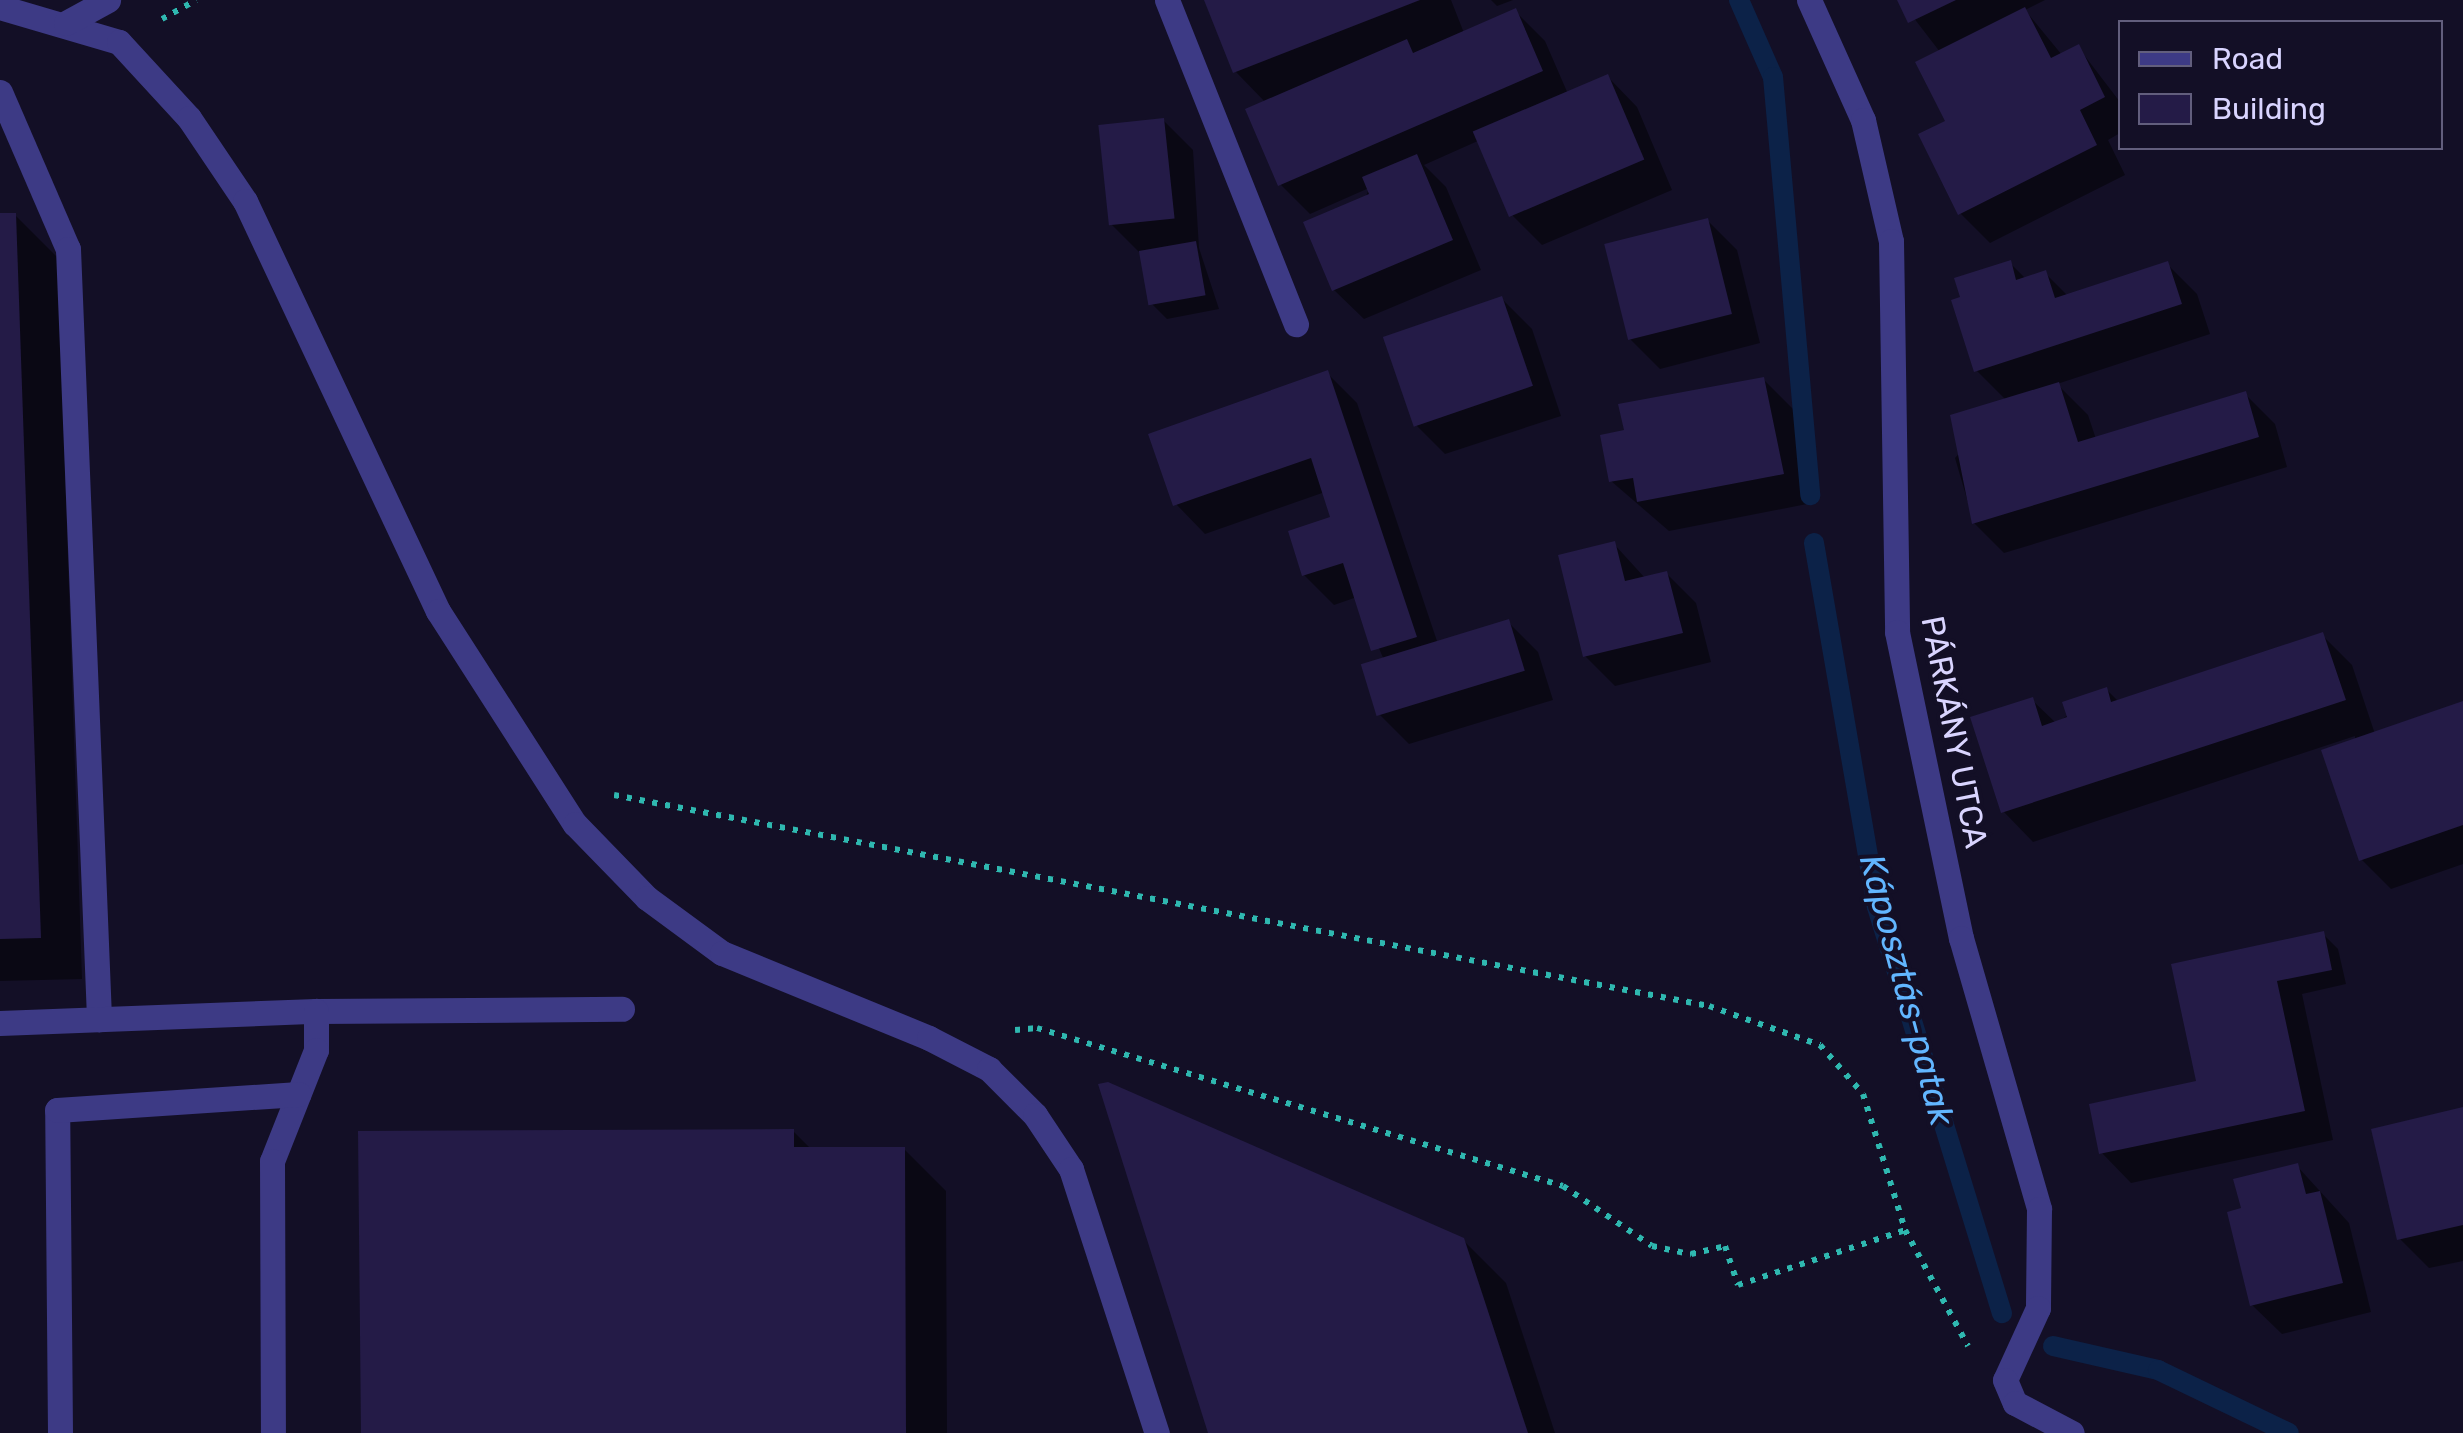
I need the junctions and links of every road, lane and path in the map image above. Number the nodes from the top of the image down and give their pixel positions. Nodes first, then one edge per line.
1 (108, 0) edge
2 (1167, 0) edge
3 (1809, 0) edge
4 (0, 6) edge
5 (66, 22) junction
6 (0, 92) edge
7 (1296, 324) dead end
8 (558, 799) junction
9 (622, 1010) dead end
10 (316, 1011) junction
11 (100, 1020) junction
12 (0, 1023) edge
13 (929, 1038) junction
14 (298, 1094) junction
15 (1906, 1230) junction
16 (2006, 1380) junction
17 (60, 1433) edge
18 (274, 1433) edge
19 (1158, 1433) edge
20 (2072, 1433) edge

1 - 5 street
2 - 7 street
3 - 16 street, PÁRKÁNY UTCA
4 - 5 street
5 - 8 street
6 - 11 street
8 - 13 street
8 - 15 path
9 - 10 street
10 - 11 street
10 - 14 street
11 - 12 street
13 - 15 path
13 - 19 street
14 - 17 street
14 - 18 street
15 - 16 path
16 - 20 street

